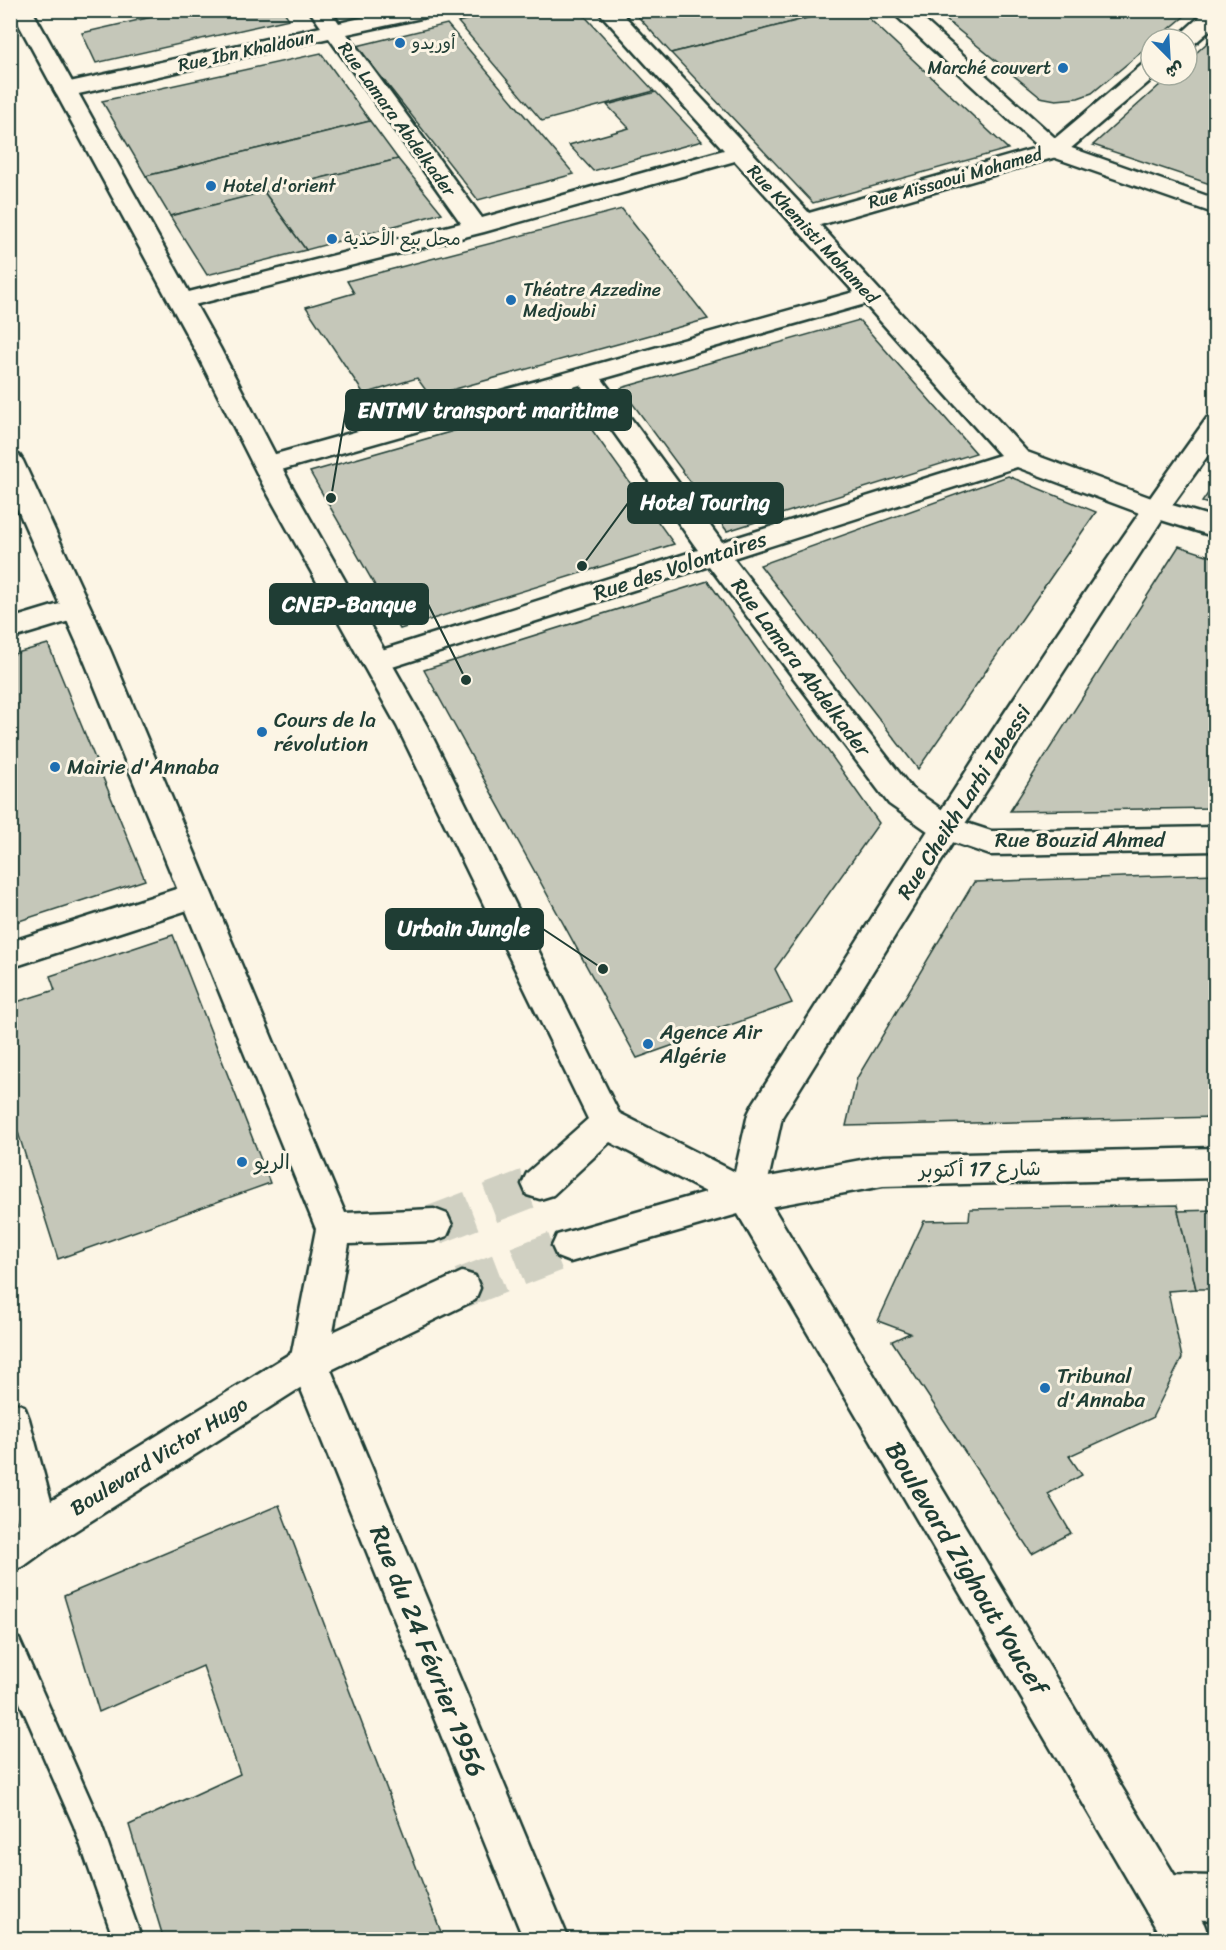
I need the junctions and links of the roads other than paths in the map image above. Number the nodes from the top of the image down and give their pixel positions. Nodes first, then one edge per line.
1 (21, 10) edge
2 (319, 10) edge
3 (427, 10) edge
4 (607, 10) edge
5 (900, 10) edge
6 (1215, 14) edge
7 (1199, 28) edge
8 (335, 32) junction
9 (1139, 79) edge
10 (65, 90) junction
11 (1054, 150) junction
12 (739, 153) junction
13 (1215, 207) edge
14 (804, 222) junction
15 (476, 227) junction
16 (870, 295) junction
17 (182, 301) junction
18 (586, 375) junction
19 (1215, 424) edge
20 (1018, 458) junction
21 (10, 461) edge
22 (267, 465) junction
23 (1155, 509) junction
24 (1215, 528) edge
25 (716, 555) junction
26 (76, 609) junction
27 (10, 630) edge
28 (376, 662) junction
29 (946, 828) junction
30 (1215, 838) edge
31 (195, 895) junction
32 (10, 955) edge
33 (607, 1123) junction
34 (1215, 1163) edge
35 (540, 1184) tunnel mouth
36 (747, 1196) junction
37 (434, 1225) tunnel mouth
38 (334, 1229) junction
39 (570, 1246) tunnel mouth
40 (462, 1288) tunnel mouth
41 (309, 1362) junction
42 (10, 1419) edge
43 (25, 1541) edge
44 (10, 1648) edge
45 (1163, 1897) junction
46 (1215, 1898) edge
47 (128, 1940) edge
48 (547, 1940) edge
49 (1188, 1940) edge

1 - 10 street
2 - 8 street, Rue Lamara Abdelkader
3 - 8 street, Rue Ibn Khaldoun
4 - 12 street, Rue Khemisti Mohamed
5 - 11 street
6 - 7 street
8 - 10 street, Rue Ibn Khaldoun
8 - 15 street, Rue Lamara Abdelkader
9 - 11 street, Rue Aïssaoui Mohamed
10 - 17 street
11 - 13 street
11 - 14 street, Rue Aïssaoui Mohamed
12 - 14 street, Rue Khemisti Mohamed
12 - 15 street
14 - 16 street, Rue Khemisti Mohamed
15 - 17 street
16 - 18 street
16 - 20 street, Rue Khemisti Mohamed
17 - 22 street
18 - 22 street
18 - 25 street, Rue Lamara Abdelkader
19 - 23 street, Rue Cheikh Larbi Tebessi
20 - 23 street
20 - 25 street, Rue des Volontaires
21 - 26 street
22 - 28 street
23 - 24 street
23 - 29 street, Rue Cheikh Larbi Tebessi
25 - 28 street, Rue des Volontaires
25 - 29 street, Rue Lamara Abdelkader
26 - 27 street
26 - 31 street
28 - 33 street
29 - 30 street, Rue Bouzid Ahmed
29 - 36 street, Rue Cheikh Larbi Tebessi
31 - 32 street
31 - 38 street
33 - 35 street
33 - 36 street
34 - 36 street, شارع 17 أكتوبر
36 - 39 street, شارع 17 أكتوبر
36 - 45 street, Boulevard Zighout Youcef
37 - 38 street
38 - 41 street
40 - 41 street, Boulevard Victor Hugo
41 - 43 street, Boulevard Victor Hugo
41 - 48 street, Rue du 24 Février 1956
42 - 43 street
44 - 47 lane
45 - 46 street
45 - 49 street, Boulevard Zighout Youcef

